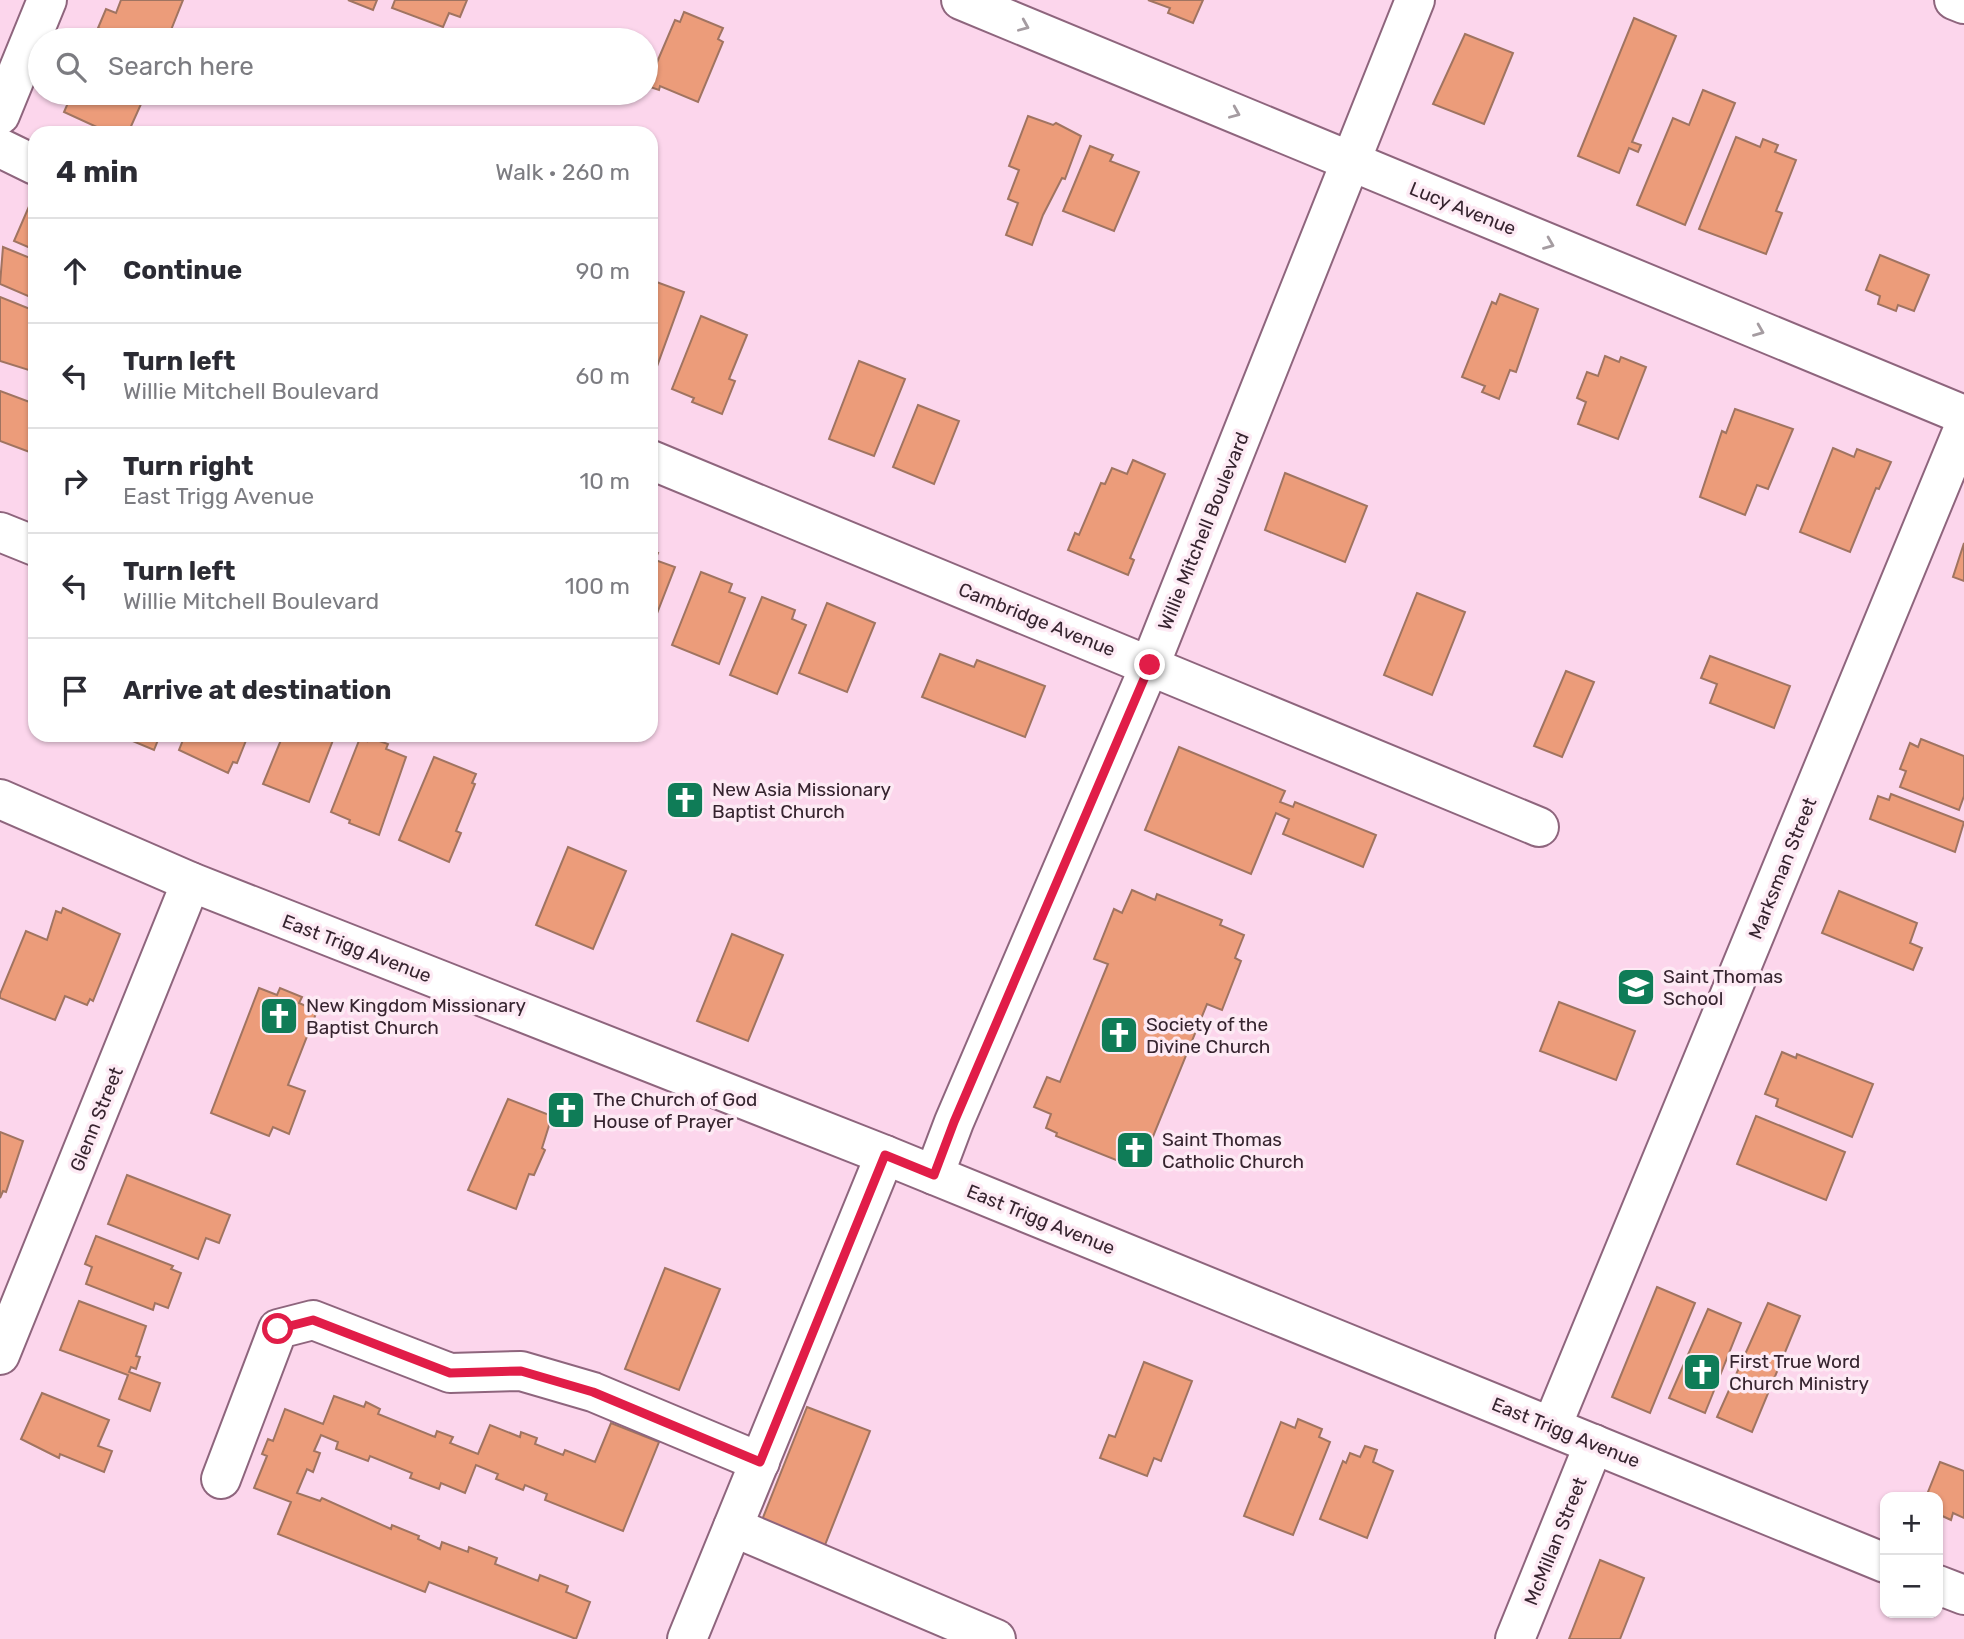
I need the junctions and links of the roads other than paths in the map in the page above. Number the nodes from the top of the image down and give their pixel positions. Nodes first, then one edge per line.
1 (47, 0) edge
2 (961, 0) edge
3 (1415, 0) edge
4 (1955, 0) edge
5 (1964, 4) edge
6 (36, 28) edge
7 (28, 46) edge
8 (0, 115) edge
9 (0, 148) edge
10 (1350, 161) junction
11 (28, 162) edge
12 (1964, 415) edge
13 (1964, 427) edge
14 (658, 463) edge
15 (0, 532) edge
16 (28, 543) edge
17 (1150, 665) junction
18 (0, 799) edge
19 (1539, 827) dead end
20 (191, 883) junction
21 (885, 1155) junction
22 (934, 1175) junction
23 (0, 1355) edge
24 (1552, 1426) junction
25 (1594, 1444) junction
26 (760, 1462) junction
27 (221, 1479) dead end
28 (733, 1527) junction
29 (1880, 1561) edge
30 (1943, 1587) edge
31 (1964, 1595) edge
32 (687, 1639) edge
33 (996, 1639) edge
34 (1515, 1639) edge

1 - 6 street
2 -> 10 street, Lucy Avenue
3 - 10 street, Willie Mitchell Boulevard
4 - 5 street
7 - 8 street
9 - 11 street
10 -> 12 street, Lucy Avenue
10 - 17 street, Willie Mitchell Boulevard
13 - 24 street, Marksman Street
14 - 17 street, Cambridge Avenue
15 - 16 street
17 - 19 street, Cambridge Avenue
17 - 22 street, Willie Mitchell Boulevard
18 - 20 street, East Trigg Avenue
20 - 21 street, East Trigg Avenue
20 - 23 street, Glenn Street
21 - 22 street, East Trigg Avenue
21 - 26 street
22 - 24 street, East Trigg Avenue
24 - 25 street, East Trigg Avenue
25 - 29 street, East Trigg Avenue
25 - 34 street, McMillan Street
26 - 27 street
26 - 28 street
28 - 32 street
28 - 33 street
30 - 31 street

